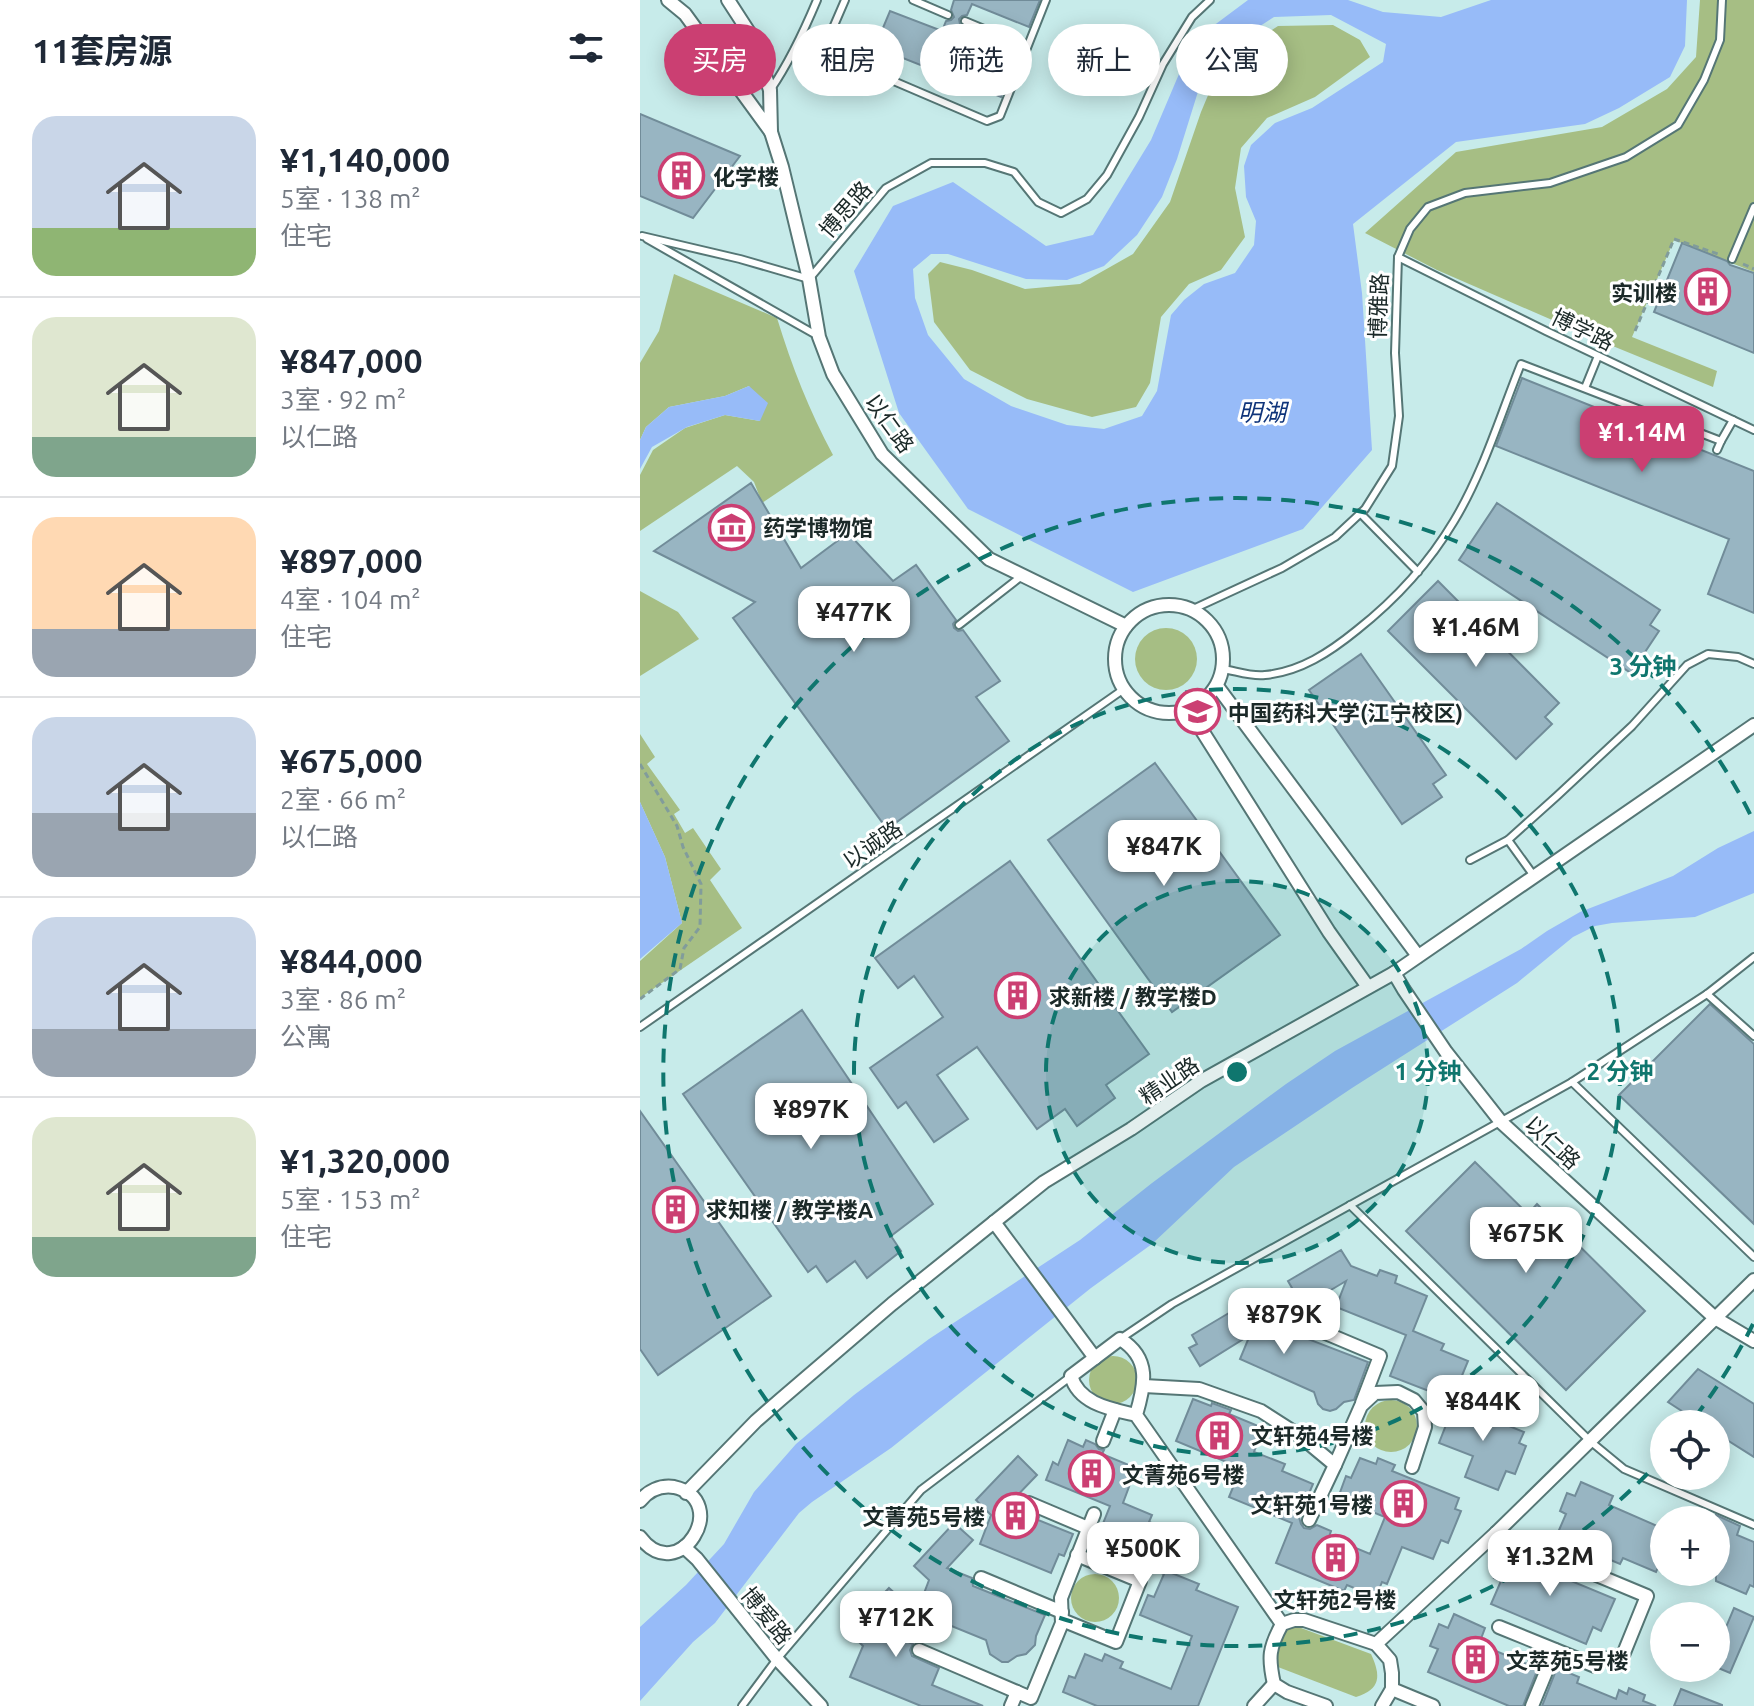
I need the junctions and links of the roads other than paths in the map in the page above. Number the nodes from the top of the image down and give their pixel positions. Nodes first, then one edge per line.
1 (668, 0) edge
2 (728, 0) edge
3 (817, 0) edge
4 (845, 0) edge
5 (913, 0) edge
6 (1046, 0) edge
7 (1210, 0) edge
8 (1723, 1) edge
9 (948, 15) dead end
10 (965, 21) dead end
11 (744, 24) edge
12 (807, 24) edge
13 (835, 24) edge
14 (972, 24) edge
15 (1032, 35) edge
16 (792, 55) edge
17 (776, 81) edge
18 (770, 96) edge
19 (928, 96) edge
20 (1008, 96) edge
21 (771, 132) junction
22 (1754, 207) edge
23 (641, 236) edge
24 (1398, 257) junction
25 (1732, 259) road end
26 (809, 279) junction
27 (819, 337) junction
28 (1598, 356) junction
29 (1585, 388) junction
30 (1733, 420) junction
31 (1754, 430) edge
32 (1721, 441) junction
33 (1717, 450) dead end
34 (1360, 513) junction
35 (1418, 572) junction
36 (1023, 575) junction
37 (1191, 610) junction
38 (959, 625) dead end
39 (1126, 626) junction
40 (1754, 664) edge
41 (1223, 669) junction
42 (1217, 686) junction
43 (1124, 689) junction
44 (1189, 710) junction
45 (1754, 725) edge
46 (1508, 840) junction
47 (1470, 860) dead end
48 (1534, 876) junction
49 (1418, 956) junction
50 (1754, 957) edge
51 (1394, 973) junction
52 (1368, 987) junction
53 (1707, 994) junction
54 (640, 1027) edge
55 (1754, 1036) edge
56 (1572, 1082) junction
57 (1501, 1122) junction
58 (1350, 1205) junction
59 (994, 1222) junction
60 (1754, 1257) edge
61 (1754, 1280) edge
62 (1715, 1318) junction
63 (1304, 1324) dead end
64 (1120, 1339) junction
65 (1754, 1341) edge
66 (1095, 1358) junction
67 (1071, 1376) junction
68 (1144, 1386) junction
69 (1361, 1406) junction
70 (1115, 1410) junction
71 (1136, 1415) junction
72 (1103, 1441) dead end
73 (1590, 1441) junction
74 (1335, 1465) junction
75 (1412, 1467) dead end
76 (686, 1493) junction
77 (642, 1495) edge
78 (1029, 1503) dead end
79 (1094, 1514) dead end
80 (1309, 1520) dead end
81 (1754, 1525) edge
82 (1088, 1528) junction
83 (1496, 1533) junction
84 (640, 1537) edge
85 (684, 1547) junction
86 (1077, 1555) junction
87 (981, 1578) dead end
88 (1062, 1616) junction
89 (1282, 1624) junction
90 (1499, 1627) dead end
91 (1376, 1644) junction
92 (919, 1650) dead end
93 (1555, 1650) junction
94 (777, 1659) junction
95 (1274, 1684) junction
96 (1392, 1689) junction
97 (1017, 1692) junction
98 (742, 1706) edge
99 (821, 1706) edge
100 (1011, 1706) edge
101 (1254, 1706) edge
102 (1326, 1706) edge
103 (1382, 1706) edge
104 (1433, 1706) edge
105 (1532, 1706) edge

1 - 21 street, 以仁路
2 - 11 street, 以仁路
3 - 12 lane
4 - 13 lane
5 - 9 lane
6 - 15 lane
7 - 26 lane, 博思路
8 - 24 lane, 博雅路
10 - 14 lane
16 - 17 lane
18 - 21 street, 以仁路
19 - 20 lane
21 - 26 street, 以仁路
22 - 25 lane
23 - 26 lane
23 - 27 lane
24 - 28 lane, 博学路
24 - 34 lane, 博雅路
26 - 27 street, 以仁路
27 - 36 street, 以仁路
28 - 29 lane
28 - 30 lane, 博学路
29 - 32 lane
29 - 35 lane
30 - 31 lane, 博学路
30 - 32 lane
32 - 33 lane
34 - 35 lane
34 - 37 lane, 博雅路
35 - 41 lane
36 - 38 lane
36 - 39 street, 以仁路
37 - 39 street
37 - 41 street
39 - 43 street
40 - 46 lane
41 - 42 street
42 - 44 street
42 - 49 street
43 - 44 street
43 - 54 lane, 以诚路
44 - 52 street
45 - 48 street, 精业路
46 - 47 lane
46 - 48 lane
48 - 49 street, 精业路
49 - 51 street, 精业路
50 - 53 lane
51 - 52 street, 精业路
51 - 57 street, 以仁路
52 - 59 street, 精业路
53 - 55 lane
53 - 56 lane
56 - 57 lane
56 - 60 lane
57 - 58 lane
57 - 62 street, 以仁路
58 - 64 lane
58 - 73 lane
59 - 66 street
59 - 76 street, 精业路
61 - 62 street
62 - 65 street, 以仁路
62 - 73 street
63 - 69 street
64 - 66 street
64 - 68 street
66 - 67 street
67 - 70 street
67 - 94 lane
68 - 71 street
68 - 74 street
69 - 74 street
69 - 75 street
70 - 71 street
70 - 72 street
71 - 89 street
73 - 81 lane
73 - 83 street
74 - 80 street
76 - 77 street
76 - 85 street
78 - 82 street
79 - 82 street
82 - 86 street
83 - 91 street
83 - 93 street
84 - 85 street
85 - 94 street, 博爱路
86 - 88 street
86 - 88 street
87 - 88 street
88 - 97 street
89 - 91 street
89 - 95 street
90 - 93 street
91 - 96 street
92 - 97 street
93 - 105 street
94 - 98 lane
94 - 99 street, 博爱路
95 - 101 street
95 - 102 street
96 - 103 street
96 - 104 street
97 - 100 street

